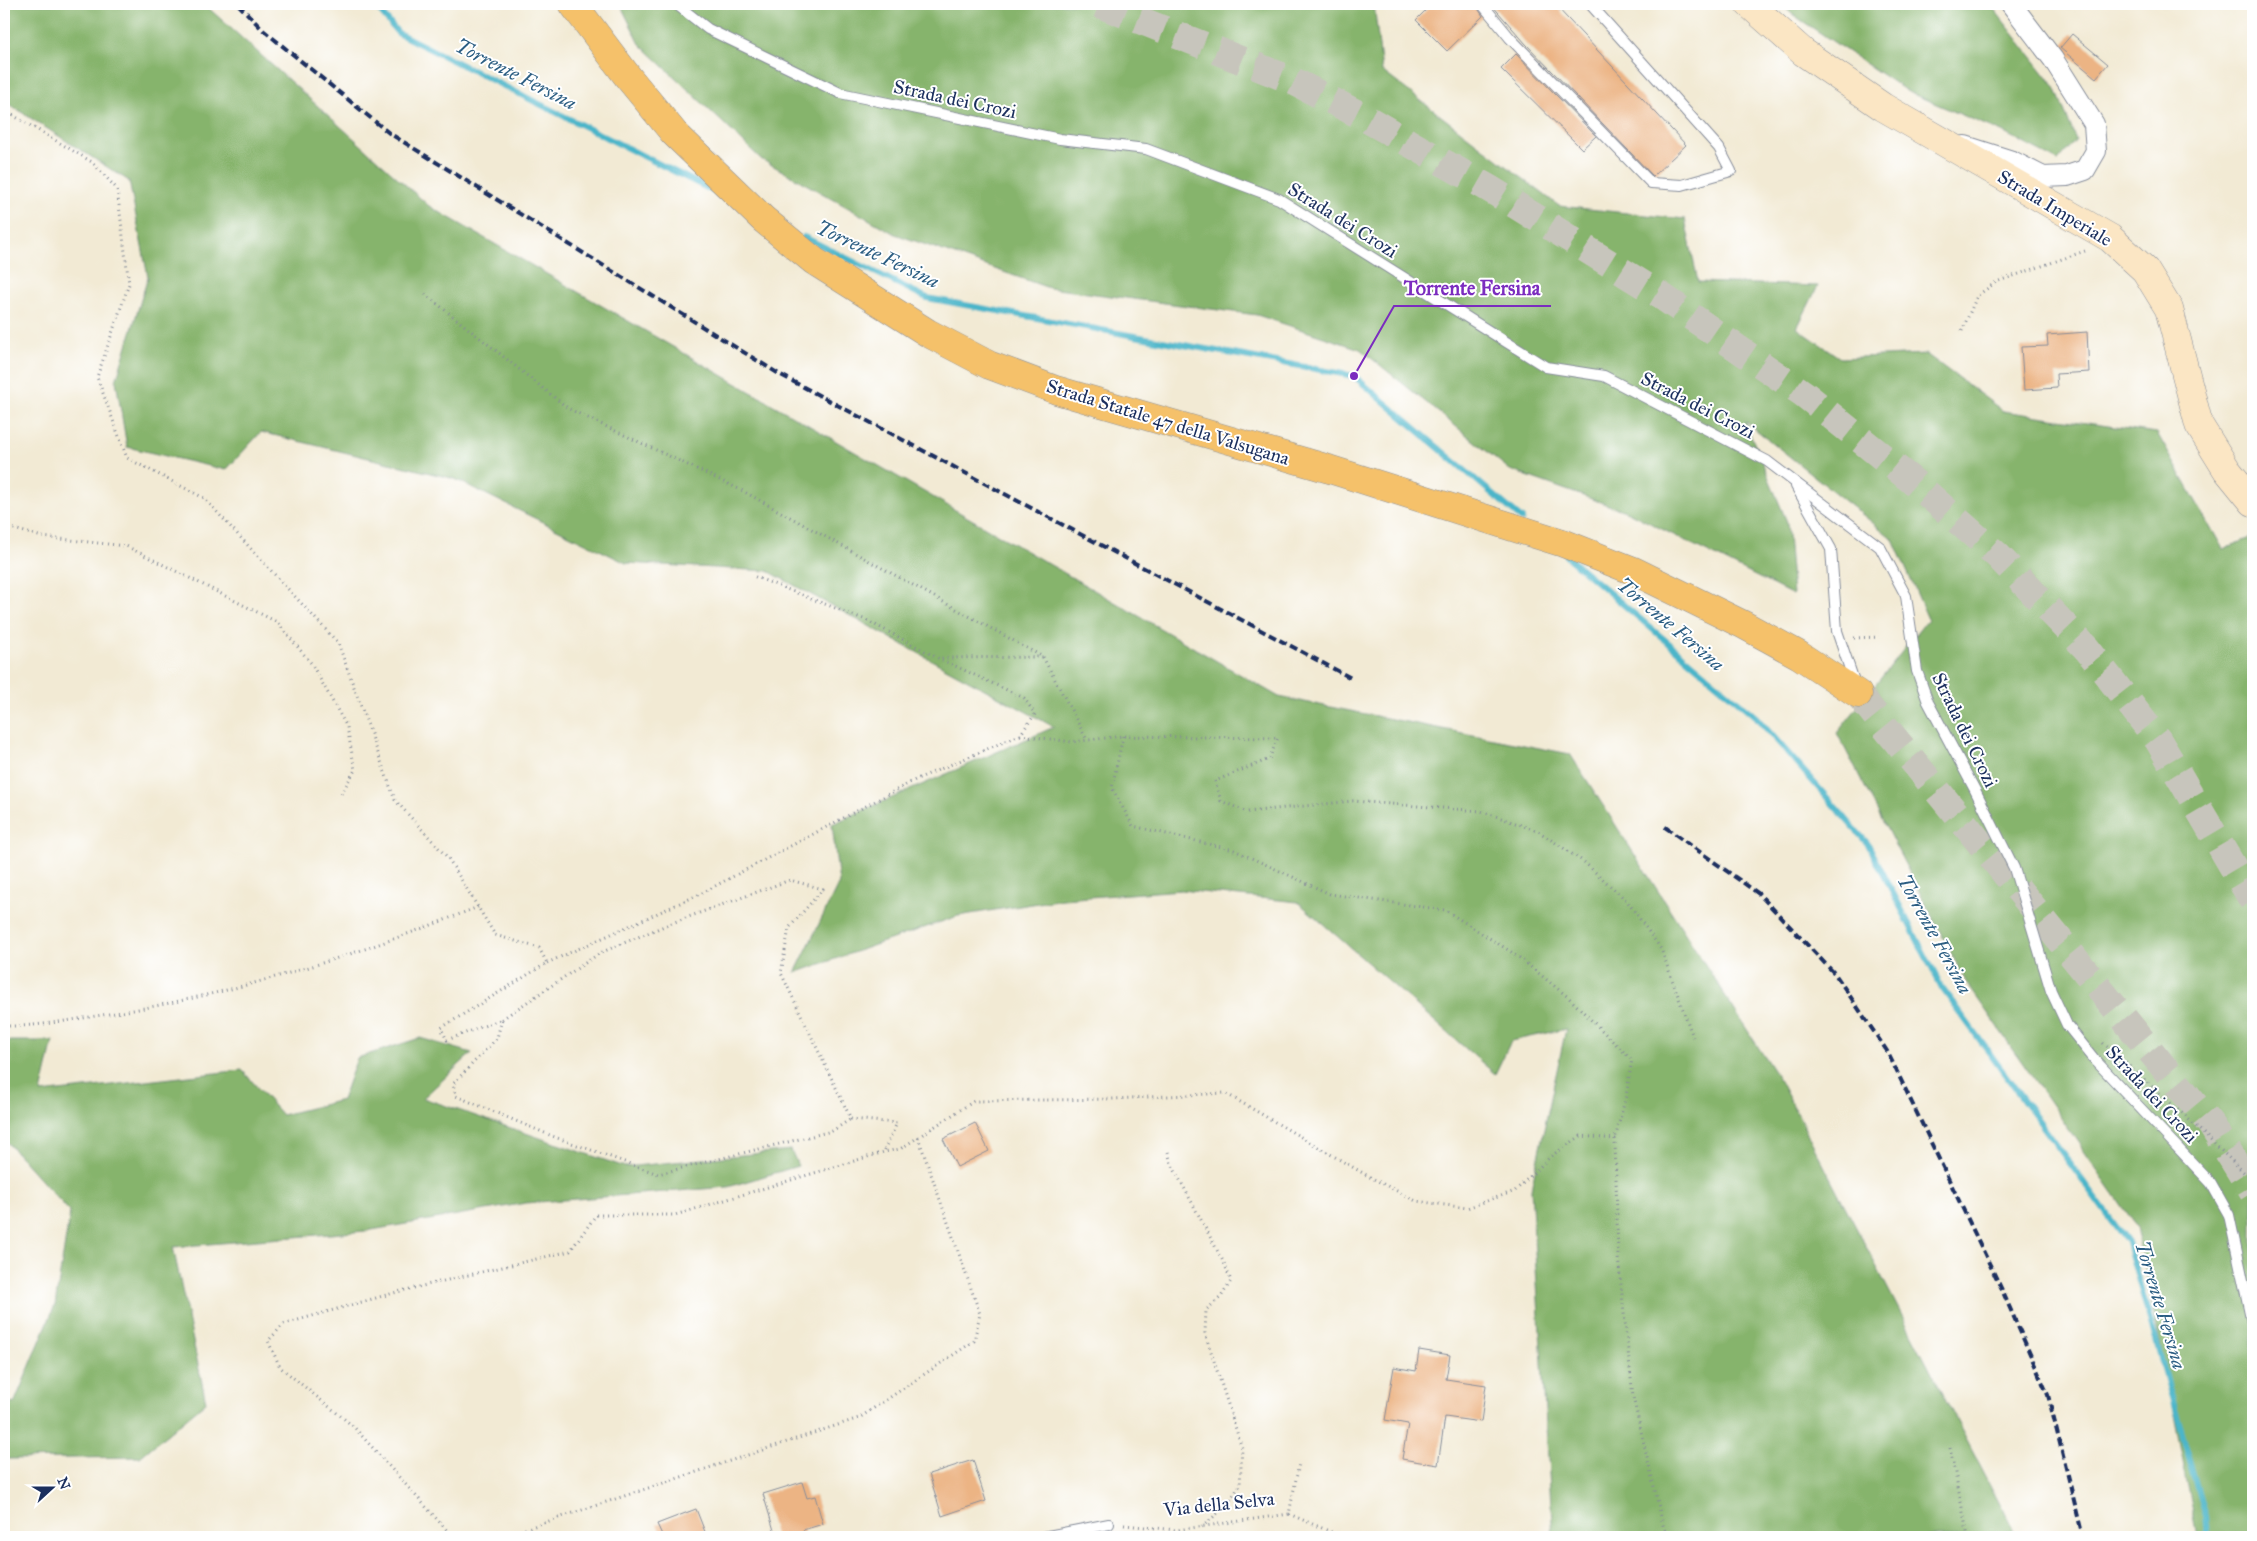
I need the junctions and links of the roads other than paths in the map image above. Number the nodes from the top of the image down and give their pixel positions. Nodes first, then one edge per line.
1 (573, 4) edge
2 (676, 4) edge
3 (1482, 4) edge
4 (1590, 4) edge
5 (1749, 4) edge
6 (2010, 4) edge
7 (1937, 138) junction
8 (1793, 481) junction
9 (2253, 502) edge
10 (1858, 694) joint
11 (2253, 1326) edge
12 (1109, 1524) road end
13 (1043, 1537) edge

1 - 10 highway, Strada Statale 47 della Valsugana
2 - 8 lane, Strada dei Crozi
3 - 4 lane
5 - 7 street, Strada Imperiale
6 - 7 street
7 - 9 street, Strada Imperiale
8 - 10 lane
8 - 11 lane, Strada dei Crozi
12 - 13 lane

